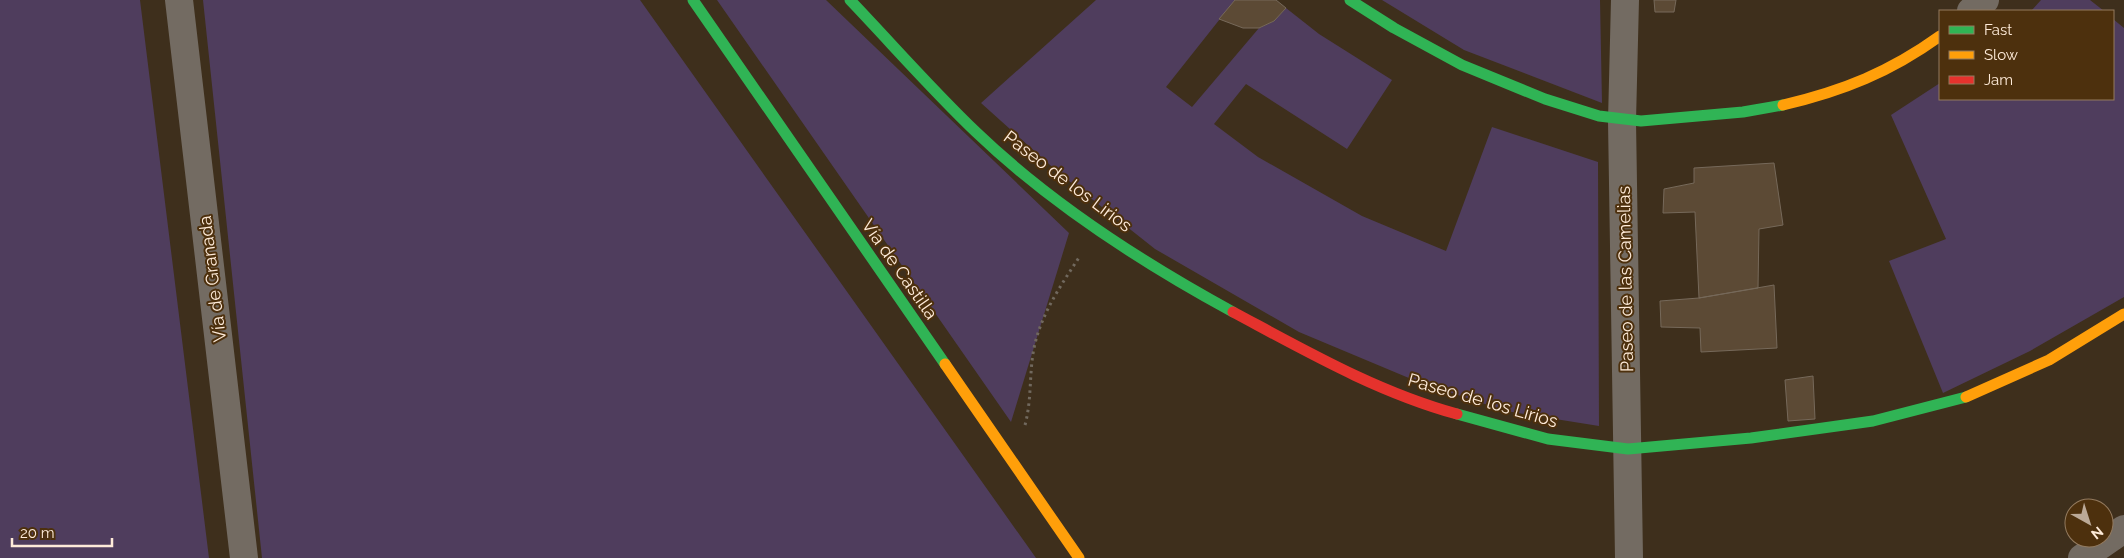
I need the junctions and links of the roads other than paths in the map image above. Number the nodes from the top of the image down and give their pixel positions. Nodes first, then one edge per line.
1 (179, 0) edge
2 (693, 0) edge
3 (850, 0) edge
4 (1350, 0) edge
5 (1625, 0) edge
6 (1985, 0) edge
7 (1972, 10) edge
8 (1939, 37) edge
9 (1622, 120) junction
10 (2124, 314) edge
11 (1628, 449) junction
12 (2124, 528) edge
13 (244, 558) edge
14 (1079, 558) edge
15 (1629, 558) edge
16 (2082, 558) edge

1 - 13 street, Vía de Granada
2 - 14 street, Vía de Castilla
3 - 11 street, Paseo de los Lirios
4 - 9 street
5 - 9 street, Paseo de las Camelias
6 - 7 street
8 - 9 street
9 - 11 street, Paseo de las Camelias
10 - 11 street, Paseo de los Lirios
11 - 15 street, Paseo de las Camelias
12 - 16 street

